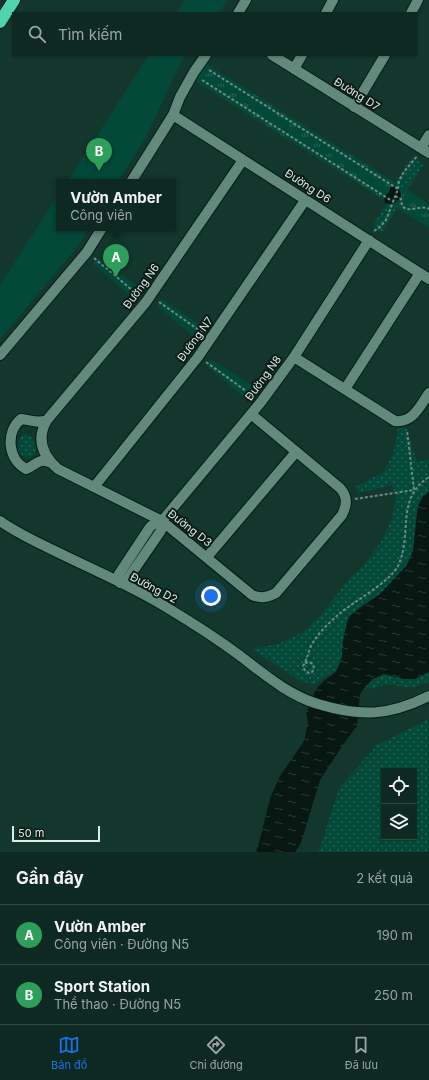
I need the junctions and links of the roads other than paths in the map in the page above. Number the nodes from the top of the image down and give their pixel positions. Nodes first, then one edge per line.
1 (14, 0) edge
2 (246, 0) edge
3 (333, 0) edge
4 (418, 0) edge
5 (239, 12) edge
6 (327, 12) edge
7 (412, 12) edge
8 (0, 22) edge
9 (205, 56) edge
10 (274, 56) edge
11 (301, 56) edge
12 (384, 56) edge
13 (294, 69) junction
14 (354, 107) junction
15 (173, 115) junction
16 (429, 135) edge
17 (425, 151) edge
18 (243, 160) junction
19 (133, 179) edge
20 (306, 199) junction
21 (100, 231) edge
22 (369, 240) junction
23 (425, 276) edge
24 (0, 355) edge
25 (294, 357) junction
26 (345, 389) junction
27 (429, 393) edge
28 (251, 414) junction
29 (47, 420) junction
30 (296, 452) junction
31 (51, 463) junction
32 (94, 486) junction
33 (0, 521) edge
34 (162, 521) junction
35 (208, 557) junction
36 (120, 583) junction
37 (429, 696) edge

1 - 8 highway
2 - 5 street
3 - 6 street
4 - 7 street
9 - 15 street
10 - 13 street, Đường D7
11 - 13 street
12 - 14 street
13 - 14 street, Đường D7
14 - 17 street, Đường D7
15 - 18 street, Đường D6
15 - 19 street
16 - 17 street
18 - 20 street, Đường D6
18 - 29 street, Đường N6
20 - 22 street, Đường D6
20 - 32 street, Đường N7
21 - 24 street
22 - 23 street, Đường D6
22 - 25 street, Đường N8
23 - 26 street
25 - 26 street
25 - 28 street, Đường N8
26 - 27 street
28 - 30 street
28 - 34 street, Đường N8
29 - 31 street, Đường N6
29 - 31 street
30 - 35 street
30 - 35 street, Đường D3
31 - 32 street, Đường D3
32 - 34 street, Đường D3
33 - 36 street, Đường D2
34 - 35 street, Đường D3
34 - 36 street, Đường N8
36 - 37 street, Đường D2

